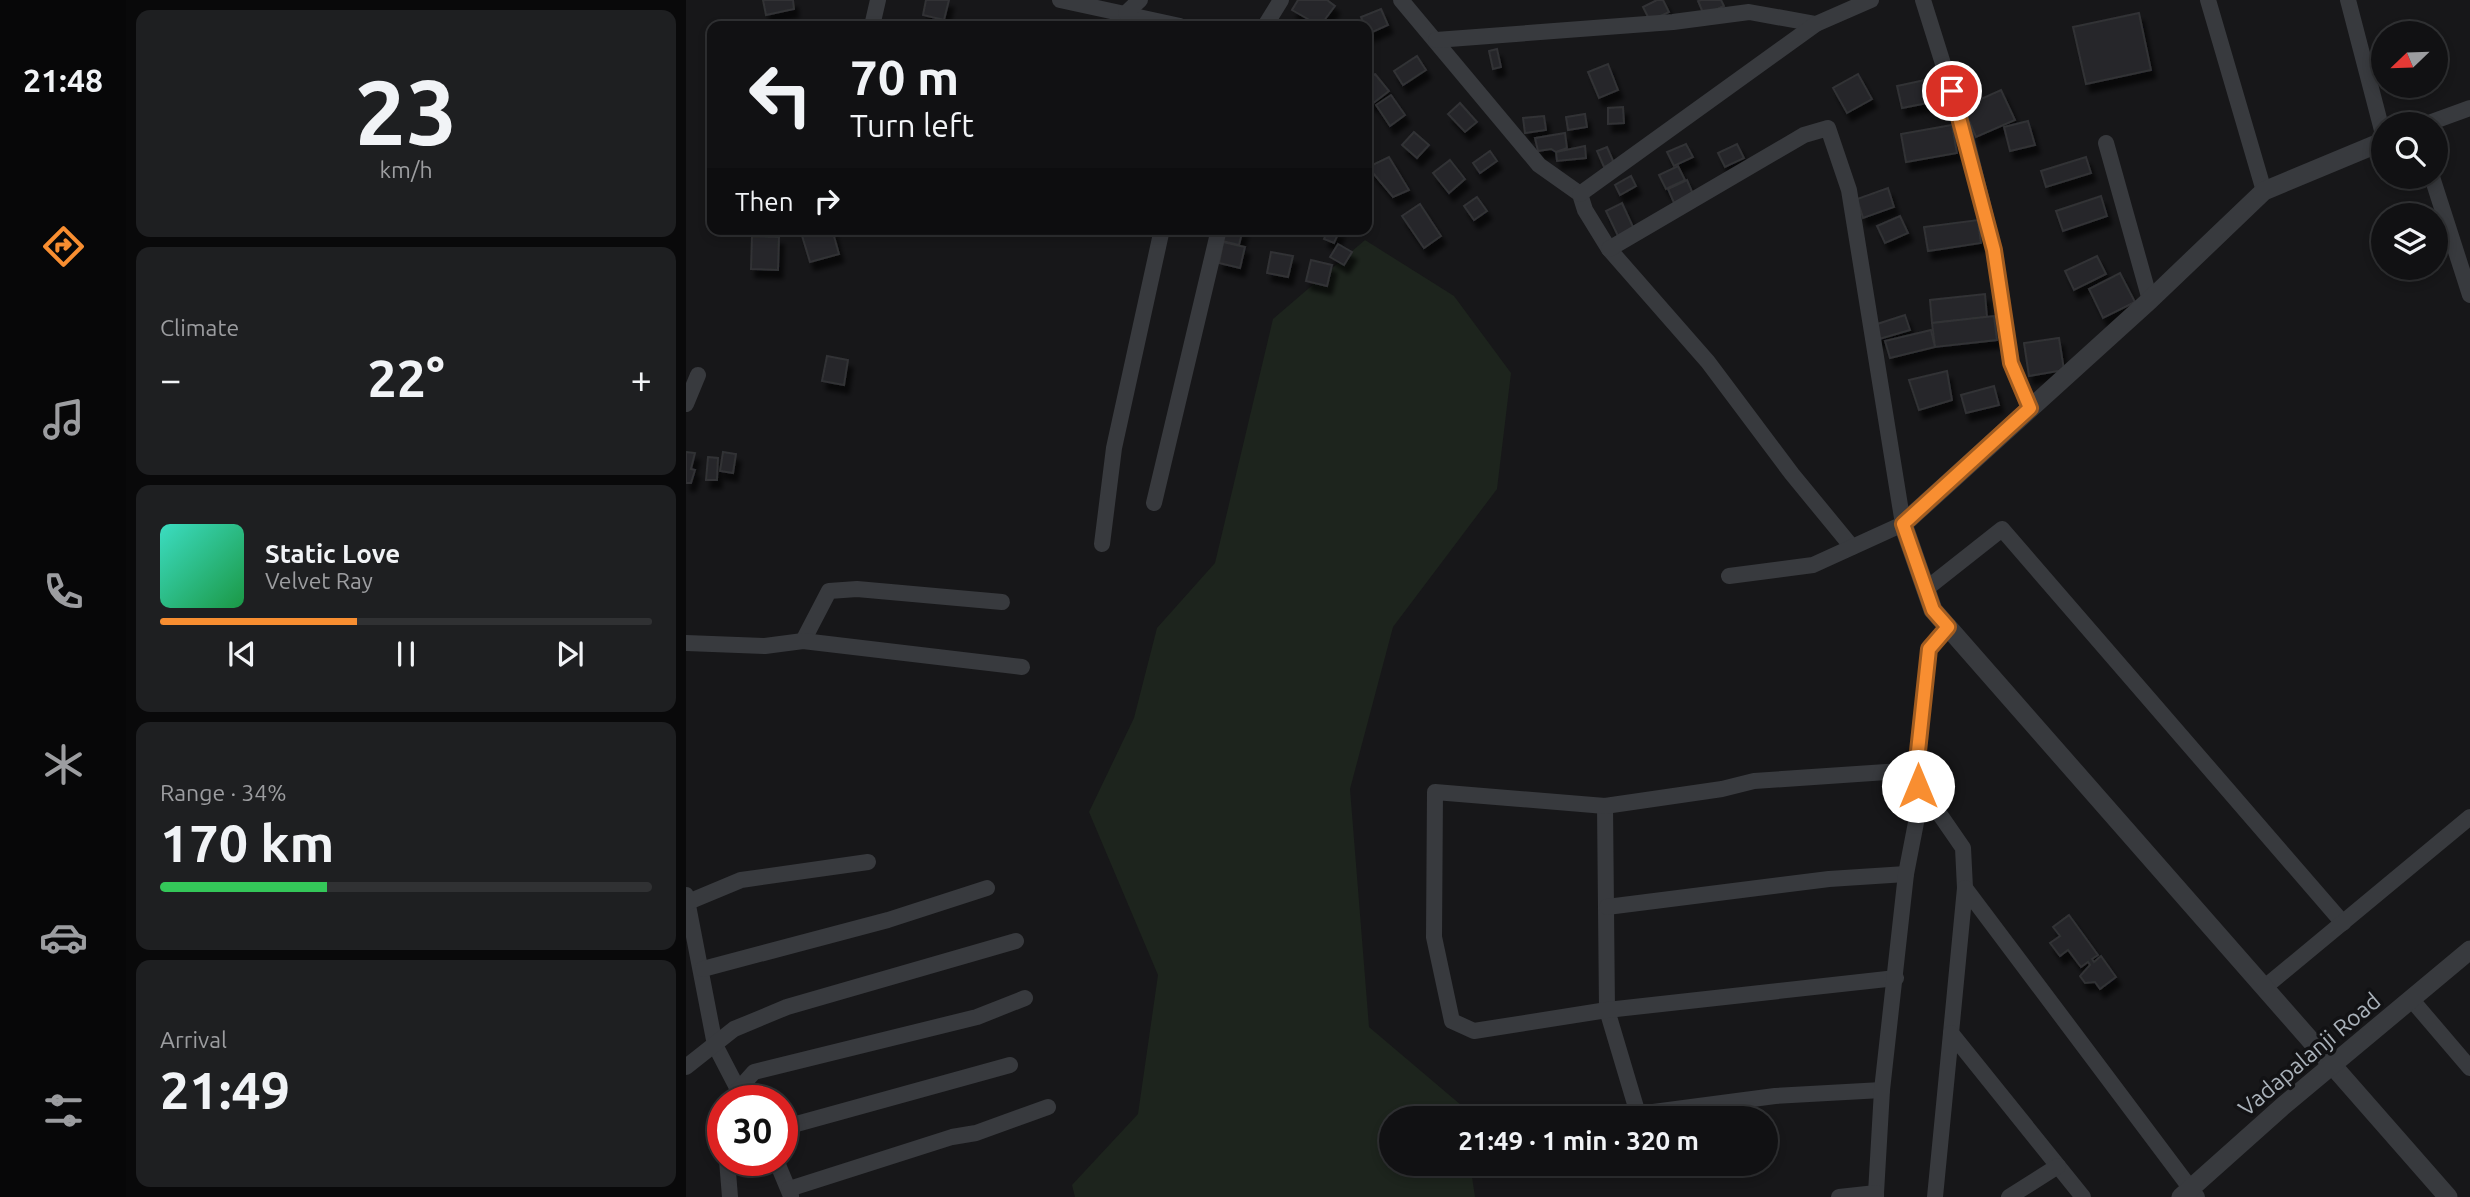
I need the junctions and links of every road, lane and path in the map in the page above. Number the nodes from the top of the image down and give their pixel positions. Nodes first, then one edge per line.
1 (878, 0) edge
2 (1060, 0) edge
3 (1140, 0) edge
4 (1281, 0) edge
5 (1401, 0) edge
6 (1871, 0) edge
7 (1923, 0) edge
8 (2208, 0) edge
9 (2348, 0) edge
10 (1126, 13) junction
11 (873, 21) edge
12 (1159, 21) edge
13 (1268, 21) edge
14 (1816, 24) junction
15 (1436, 40) junction
16 (2470, 108) edge
17 (2377, 112) edge
18 (2448, 116) edge
19 (2106, 143) dead end
20 (2371, 145) edge
21 (2436, 189) edge
22 (2264, 191) junction
23 (1580, 194) junction
24 (1161, 235) edge
25 (1218, 235) edge
26 (1609, 249) junction
27 (2470, 295) edge
28 (2150, 300) junction
29 (698, 375) dead end
30 (686, 404) edge
31 (2030, 408) junction
32 (1154, 503) dead end
33 (1903, 524) junction
34 (1102, 544) dead end
35 (1852, 547) junction
36 (1729, 576) dead end
37 (1926, 589) junction
38 (1002, 602) dead end
39 (1948, 627) junction
40 (803, 641) junction
41 (686, 643) edge
42 (1022, 667) dead end
43 (1916, 770) junction
44 (1920, 802) junction
45 (1605, 806) junction
46 (2470, 817) edge
47 (868, 862) dead end
48 (1906, 874) junction
49 (987, 888) dead end
50 (1965, 888) junction
51 (687, 899) edge
52 (1606, 907) junction
53 (2343, 923) junction
54 (1016, 941) dead end
55 (2470, 950) edge
56 (703, 970) junction
57 (1895, 978) junction
58 (2265, 987) junction
59 (1025, 998) dead end
60 (2411, 999) junction
61 (1607, 1010) junction
62 (1951, 1033) junction
63 (715, 1045) junction
64 (2333, 1064) junction
65 (1010, 1065) dead end
66 (686, 1067) edge
67 (2470, 1068) edge
68 (733, 1085) edge
69 (746, 1085) edge
70 (1882, 1090) junction
71 (1048, 1107) dead end
72 (798, 1124) edge
73 (2058, 1166) junction
74 (728, 1176) edge
75 (783, 1176) edge
76 (790, 1193) edge
77 (2190, 1194) edge
78 (1876, 1195) edge
79 (730, 1197) edge
80 (1839, 1197) edge
81 (1935, 1197) edge
82 (2009, 1197) edge
83 (2083, 1197) edge
84 (2448, 1197) edge

1 - 11 street
2 - 10 street
3 - 10 street
4 - 13 street
5 - 15 street
6 - 14 street
7 - 31 street
8 - 22 street
9 - 17 street
10 - 12 street
14 - 15 street
14 - 23 street
15 - 23 street
16 - 18 street
19 - 28 street
20 - 22 street
21 - 27 street
22 - 28 street
23 - 26 street
24 - 34 street
25 - 32 street
26 - 33 street
26 - 35 street
28 - 31 street
29 - 30 street
31 - 33 street
33 - 35 street
33 - 37 street
35 - 36 street
37 - 39 street
37 - 53 street
38 - 40 street
39 - 43 street
39 - 58 street
40 - 41 street
40 - 42 street
43 - 44 street
43 - 45 street
44 - 48 street
44 - 50 street
45 - 52 street
45 - 61 street
46 - 53 street
47 - 51 street
48 - 52 street
48 - 57 street
49 - 56 street
50 - 62 street
50 - 77 street
51 - 56 street
52 - 61 street
53 - 58 street
54 - 63 street
55 - 60 street, Vadapalanji Road
56 - 63 street
57 - 61 street
57 - 70 street
58 - 64 street
59 - 69 street
60 - 64 street, Vadapalanji Road
60 - 67 street
61 - 70 street
62 - 73 street
62 - 81 street
63 - 66 street
63 - 68 street
64 - 77 street, Vadapalanji Road
64 - 84 street
65 - 72 street
70 - 78 street
71 - 76 street
73 - 82 street
73 - 83 street
74 - 79 street
75 - 76 street
78 - 80 street

